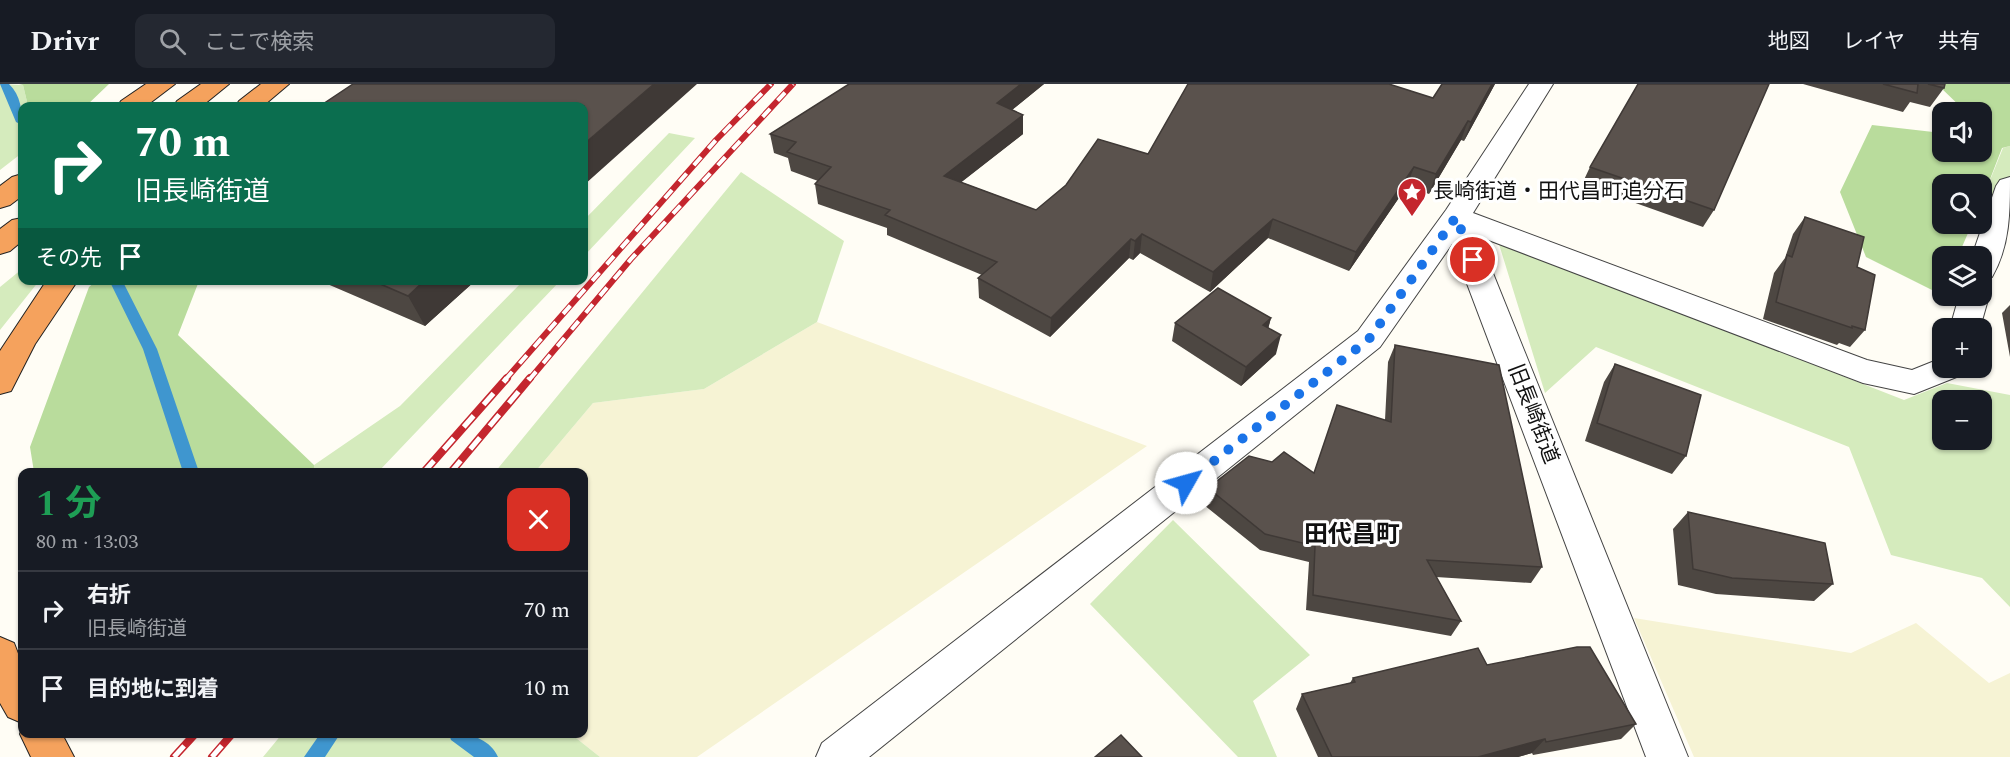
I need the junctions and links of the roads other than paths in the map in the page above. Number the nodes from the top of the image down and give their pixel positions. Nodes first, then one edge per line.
1 (163, 84) edge
2 (217, 84) edge
3 (277, 84) edge
4 (1540, 84) edge
5 (136, 102) edge
6 (192, 102) edge
7 (253, 102) edge
8 (18, 186) edge
9 (2010, 186) edge
10 (0, 199) edge
11 (1456, 217) junction
12 (18, 230) edge
13 (0, 244) edge
14 (1990, 246) edge
15 (1992, 272) edge
16 (2010, 276) edge
17 (60, 285) edge
18 (1932, 375) edge
19 (0, 382) edge
20 (0, 655) edge
21 (18, 697) edge
22 (42, 738) edge
23 (53, 757) edge
24 (837, 757) edge
25 (1667, 757) edge

1 - 5 highway
2 - 6 highway
3 - 7 highway
4 - 11 street
8 - 10 highway
9 - 14 street
11 - 18 street
11 - 24 street
11 - 25 street, 旧長崎街道
12 - 13 highway
15 - 16 street
17 - 19 highway
20 - 21 highway
22 - 23 highway

